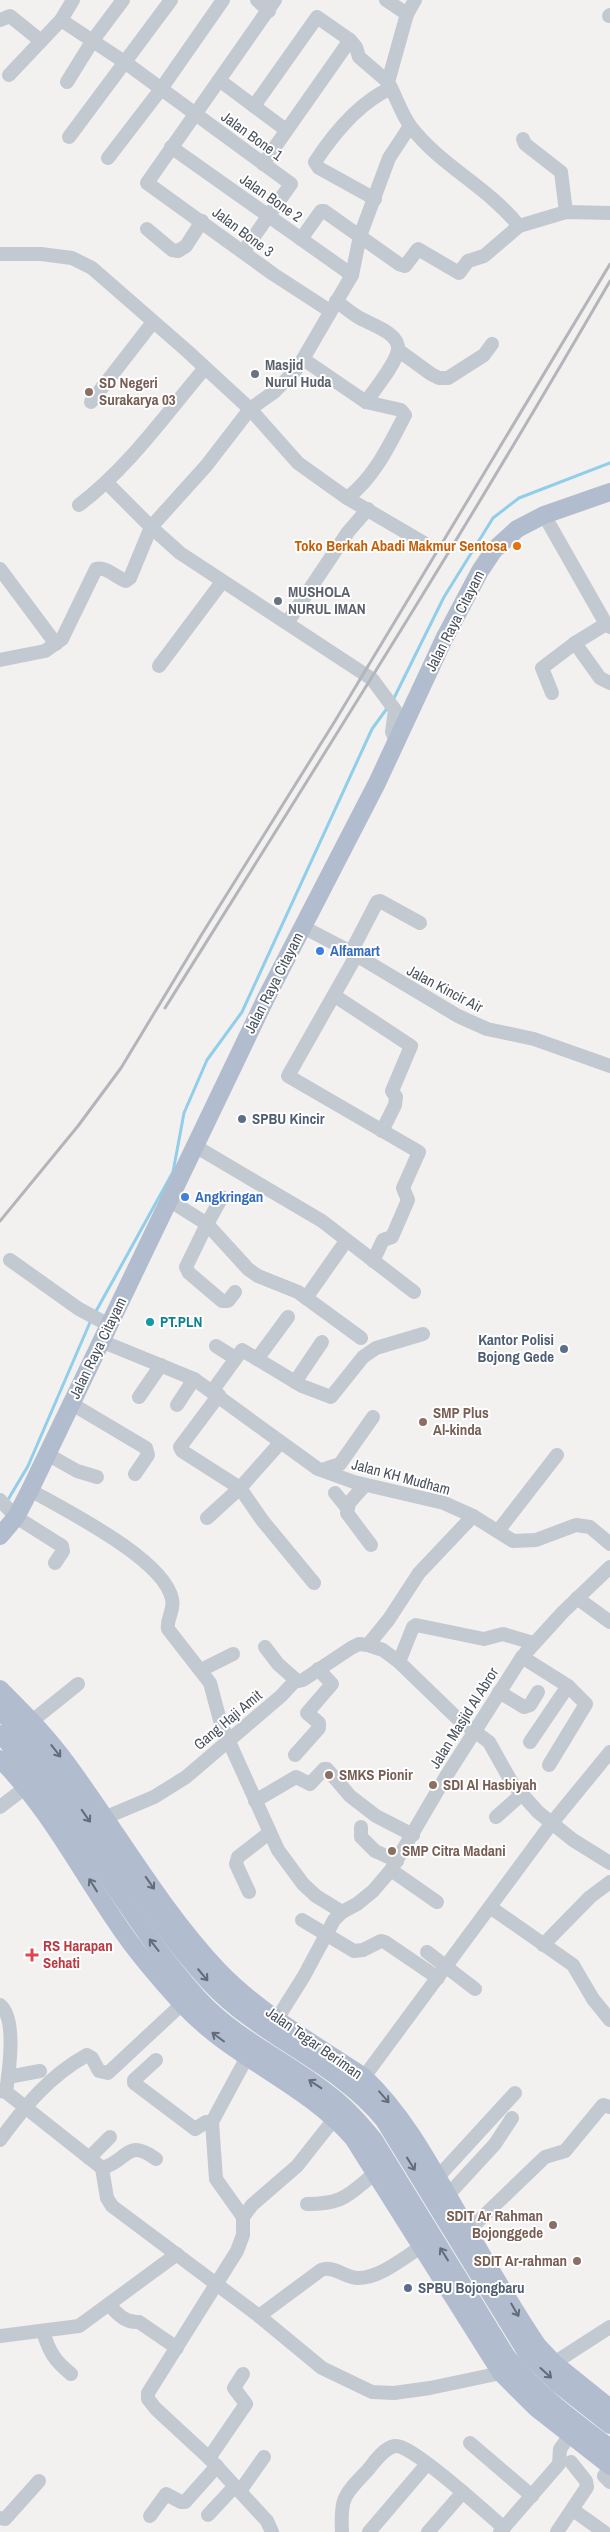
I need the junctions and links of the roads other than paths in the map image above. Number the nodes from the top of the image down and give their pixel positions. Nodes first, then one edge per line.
1 (73, 0) edge
2 (123, 0) edge
3 (171, 0) edge
4 (223, 0) edge
5 (257, 0) edge
6 (386, 0) edge
7 (415, 0) edge
8 (272, 5) edge
9 (407, 14) junction
10 (0, 20) edge
11 (61, 20) junction
12 (93, 40) junction
13 (350, 40) junction
14 (41, 41) junction
15 (126, 63) junction
16 (8, 75) dead end
17 (219, 80) junction
18 (67, 82) dead end
19 (390, 85) junction
20 (161, 89) junction
21 (254, 106) junction
22 (195, 114) junction
23 (410, 126) junction
24 (286, 130) junction
25 (69, 137) dead end
26 (524, 139) dead end
27 (171, 147) junction
28 (108, 158) dead end
29 (263, 164) junction
30 (375, 198) junction
31 (566, 212) junction
32 (610, 213) edge
33 (267, 215) junction
34 (202, 221) junction
35 (519, 226) junction
36 (147, 229) dead end
37 (360, 236) junction
38 (301, 240) junction
39 (243, 252) junction
40 (0, 254) edge
41 (352, 275) junction
42 (333, 306) junction
43 (153, 322) junction
44 (492, 344) dead end
45 (398, 350) junction
46 (304, 359) junction
47 (205, 368) junction
48 (91, 402) dead end
49 (366, 402) junction
50 (250, 409) junction
51 (107, 483) junction
52 (610, 492) edge
53 (347, 498) junction
54 (79, 505) dead end
55 (368, 510) junction
56 (544, 514) junction
57 (150, 528) junction
58 (424, 543) dead end
59 (0, 569) edge
60 (222, 582) junction
61 (287, 623) junction
62 (608, 626) edge
63 (575, 643) junction
64 (56, 644) junction
65 (0, 660) edge
66 (159, 666) dead end
67 (610, 683) edge
68 (552, 693) dead end
69 (396, 741) junction
70 (420, 923) dead end
71 (303, 928) junction
72 (353, 954) junction
73 (335, 996) junction
74 (610, 1066) edge
75 (382, 1131) junction
76 (195, 1146) junction
77 (222, 1197) dead end
78 (169, 1200) junction
79 (207, 1224) junction
80 (346, 1241) junction
81 (10, 1260) dead end
82 (373, 1260) junction
83 (235, 1292) dead end
84 (414, 1292) dead end
85 (306, 1298) junction
86 (288, 1317) dead end
87 (104, 1323) junction
88 (423, 1334) dead end
89 (362, 1338) dead end
90 (102, 1342) junction
91 (322, 1342) dead end
92 (216, 1346) dead end
93 (235, 1358) junction
94 (257, 1359) junction
95 (161, 1365) junction
96 (194, 1379) junction
97 (295, 1382) junction
98 (216, 1393) junction
99 (139, 1397) dead end
100 (72, 1404) junction
101 (177, 1405) dead end
102 (374, 1417) dead end
103 (280, 1443) junction
104 (48, 1454) junction
105 (557, 1455) dead end
106 (316, 1468) junction
107 (135, 1474) dead end
108 (98, 1477) dead end
109 (365, 1485) junction
110 (240, 1488) junction
111 (30, 1490) junction
112 (335, 1493) dead end
113 (0, 1500) edge
114 (347, 1508) junction
115 (13, 1514) junction
116 (473, 1516) junction
117 (207, 1518) dead end
118 (498, 1531) junction
119 (0, 1536) edge
120 (610, 1544) edge
121 (371, 1545) dead end
122 (55, 1563) dead end
123 (610, 1567) edge
124 (314, 1583) dead end
125 (578, 1598) junction
126 (610, 1622) edge
127 (534, 1644) junction
128 (368, 1645) junction
129 (265, 1647) dead end
130 (234, 1654) dead end
131 (522, 1657) junction
132 (399, 1662) junction
133 (318, 1669) junction
134 (201, 1670) junction
135 (296, 1680) junction
136 (78, 1684) dead end
137 (568, 1686) junction
138 (0, 1689) edge
139 (499, 1692) junction
140 (538, 1692) dead end
141 (0, 1710) edge
142 (475, 1731) junction
143 (0, 1734) edge
144 (228, 1739) junction
145 (530, 1742) dead end
146 (22, 1746) edge
147 (295, 1755) dead end
148 (608, 1760) edge
149 (549, 1765) dead end
150 (26, 1787) junction
151 (522, 1794) junction
152 (255, 1801) junction
153 (0, 1807) edge
154 (496, 1817) dead end
155 (104, 1818) junction
156 (551, 1824) junction
157 (361, 1827) dead end
158 (269, 1833) junction
159 (413, 1835) junction
160 (610, 1864) edge
161 (394, 1866) junction
162 (610, 1882) edge
163 (249, 1892) dead end
164 (437, 1902) dead end
165 (490, 1907) junction
166 (342, 1912) junction
167 (302, 1920) dead end
168 (325, 1934) junction
169 (543, 1945) junction
170 (426, 1952) dead end
171 (187, 1956) junction
172 (172, 1967) junction
173 (442, 1972) junction
174 (475, 1989) dead end
175 (182, 2004) junction
176 (0, 2005) edge
177 (277, 2018) junction
178 (610, 2020) edge
179 (247, 2057) junction
180 (156, 2060) dead end
181 (277, 2060) junction
182 (40, 2070) dead end
183 (8, 2077) junction
184 (364, 2077) junction
185 (291, 2086) junction
186 (3, 2091) edge
187 (515, 2093) dead end
188 (608, 2106) edge
189 (24, 2107) junction
190 (335, 2118) junction
191 (512, 2118) dead end
192 (212, 2122) junction
193 (110, 2137) dead end
194 (0, 2140) edge
195 (89, 2158) junction
196 (156, 2159) dead end
197 (102, 2168) junction
198 (374, 2174) junction
199 (438, 2178) junction
200 (448, 2195) junction
201 (307, 2204) dead end
202 (243, 2217) junction
203 (468, 2230) junction
204 (421, 2247) junction
205 (177, 2254) junction
206 (483, 2268) junction
207 (217, 2284) junction
208 (455, 2286) junction
209 (109, 2305) junction
210 (259, 2316) junction
211 (610, 2327) edge
212 (43, 2332) junction
213 (0, 2336) edge
214 (177, 2348) junction
215 (554, 2363) junction
216 (501, 2373) junction
217 (72, 2374) dead end
218 (243, 2374) dead end
219 (583, 2404) junction
220 (610, 2408) edge
221 (610, 2425) edge
222 (571, 2427) junction
223 (470, 2443) dead end
224 (586, 2448) junction
225 (610, 2448) edge
226 (264, 2457) dead end
227 (213, 2462) junction
228 (565, 2463) junction
229 (427, 2464) junction
230 (610, 2467) edge
231 (39, 2480) dead end
232 (610, 2482) edge
233 (237, 2489) junction
234 (462, 2492) junction
235 (532, 2496) junction
236 (573, 2510) junction
237 (150, 2516) dead end
238 (208, 2516) dead end
239 (2, 2522) edge
240 (502, 2530) edge
241 (272, 2532) edge
242 (342, 2532) edge
243 (370, 2532) edge
244 (428, 2532) edge
245 (557, 2532) edge
246 (604, 2532) edge

1 - 11 street
2 - 12 street
3 - 15 street
4 - 20 street
5 - 8 street
6 - 9 street
7 - 9 street
8 - 17 street
9 - 19 street
10 - 14 street
11 - 12 street, Jalan Bone 1
11 - 14 street
12 - 15 street, Jalan Bone 1
12 - 18 street
13 - 19 street
13 - 21 street
13 - 24 street
14 - 16 street
15 - 20 street, Jalan Bone 1
15 - 25 street
17 - 21 street
17 - 22 street
19 - 23 street
19 - 30 street
20 - 22 street, Jalan Bone 1
20 - 28 street
21 - 24 street
22 - 27 street
22 - 29 street, Jalan Bone 1
23 - 30 street
23 - 35 street
24 - 29 street
26 - 31 street
27 - 33 street, Jalan Bone 2
27 - 34 street, Jalan Bone 3
29 - 33 street, Jalan Bone 1
30 - 37 street
31 - 32 street
31 - 35 street
33 - 38 street, Jalan Bone 2
33 - 39 street
34 - 36 street
34 - 39 street, Jalan Bone 3
35 - 37 street
37 - 38 street
37 - 41 street
38 - 41 street, Jalan Bone 2
39 - 42 street, Jalan Bone 3
40 - 43 street
41 - 42 street
42 - 45 street, Jalan Bone 3
42 - 46 street
43 - 47 street
43 - 48 street
44 - 45 street, Jalan Bone 3
45 - 49 street
46 - 49 street
46 - 50 street
47 - 50 street
47 - 51 street
49 - 53 street
50 - 53 street
50 - 57 street
51 - 54 street
51 - 57 street
52 - 56 main road, Jalan Raya Citayam
53 - 55 street
55 - 58 street
55 - 61 street
56 - 62 street
56 - 69 main road, Jalan Raya Citayam
57 - 60 street
57 - 64 street
59 - 64 street
60 - 61 street
60 - 66 street
61 - 69 street
62 - 63 street
63 - 67 street
63 - 68 street
64 - 65 street
69 - 71 main road, Jalan Raya Citayam
70 - 72 street
71 - 72 street, Jalan Kincir Air
71 - 76 main road, Jalan Raya Citayam
72 - 73 street
72 - 74 street, Jalan Kincir Air
73 - 75 street
73 - 75 street
75 - 82 street
76 - 78 main road, Jalan Raya Citayam
76 - 80 street
77 - 79 street
78 - 79 street
78 - 87 main road, Jalan Raya Citayam
79 - 83 street
79 - 85 street
80 - 82 street
80 - 85 street
81 - 87 street
82 - 84 street
85 - 89 street
86 - 94 street
87 - 90 main road, Jalan Raya Citayam
88 - 97 street
90 - 95 street, Jalan KH Mudham
90 - 100 main road, Jalan Raya Citayam
91 - 97 street
92 - 93 street
93 - 94 street
93 - 98 street
94 - 97 street
95 - 96 street, Jalan KH Mudham
95 - 99 street
96 - 98 street, Jalan KH Mudham
96 - 101 street
98 - 103 street, Jalan KH Mudham
98 - 110 street
100 - 104 main road, Jalan Raya Citayam
100 - 107 street
102 - 106 street
103 - 106 street, Jalan KH Mudham
103 - 110 street
104 - 108 street
104 - 111 main road, Jalan Raya Citayam
105 - 118 street
106 - 109 street, Jalan KH Mudham
109 - 114 street
109 - 116 street, Jalan KH Mudham
110 - 117 street
110 - 124 street
111 - 115 main road, Jalan Raya Citayam
111 - 134 street
112 - 114 street
113 - 115 street
114 - 121 street
115 - 119 main road, Jalan Raya Citayam
115 - 122 street
116 - 118 street, Jalan KH Mudham
116 - 128 street
118 - 120 street, Jalan KH Mudham
123 - 125 street, Jalan Masjid Al Abror
125 - 126 street
125 - 127 street, Jalan Masjid Al Abror
127 - 131 street, Jalan Masjid Al Abror
127 - 132 street
128 - 132 street
128 - 133 street, Gang Haji Amit
129 - 135 street
130 - 134 street
131 - 137 street
131 - 139 street, Jalan Masjid Al Abror
132 - 142 street
133 - 135 street, Gang Haji Amit
133 - 147 street
134 - 144 street
135 - 144 street, Gang Haji Amit
136 - 146 street
137 - 145 street
137 - 149 street
138 - 146 main road, Jalan Tegar Beriman
139 - 140 street
139 - 142 street, Jalan Masjid Al Abror
141 - 146 main road, Jalan Tegar Beriman
142 - 151 street
142 - 159 street, Jalan Masjid Al Abror
143 - 146 main road, Jalan Tegar Beriman
144 - 152 street
144 - 155 street, Gang Haji Amit
146 - 150 main road, Jalan Tegar Beriman
146 -> 155 main road, Jalan Tegar Beriman
146 -> 171 main road, Jalan Tegar Beriman
172 -> 146 main road, Jalan Tegar Beriman
148 - 156 street
150 - 153 street
175 -> 150 main road, Jalan Tegar Beriman
151 - 154 street
151 - 156 street
152 - 158 street
152 - 159 street
155 -> 177 main road, Jalan Tegar Beriman
156 - 160 street
156 - 165 street
157 - 161 street
158 - 163 street
158 - 166 street
159 - 161 street, Jalan Masjid Al Abror
161 - 164 street
161 - 166 street, Jalan Masjid Al Abror
162 - 169 street
165 - 169 street
165 - 173 street
166 - 168 street, Jalan Masjid Al Abror
167 - 168 street
168 - 173 street
168 - 177 street, Jalan Masjid Al Abror
169 - 178 street
170 - 173 street
171 - 172 main road
171 -> 206 main road, Jalan Tegar Beriman
172 - 181 main road, Jalan Tegar Beriman
173 - 174 street
173 - 184 street
179 -> 175 main road, Jalan Tegar Beriman
175 - 189 street
176 - 183 street
177 - 184 main road, Jalan Tegar Beriman
179 - 185 main road, Jalan Tegar Beriman
179 - 192 street
180 - 192 street
181 - 185 main road
208 -> 181 main road, Jalan Tegar Beriman
182 - 183 street
183 - 186 street
184 -> 199 main road, Jalan Tegar Beriman
185 - 190 main road, Jalan Tegar Beriman
186 - 189 street
187 - 199 street
188 - 203 street
189 - 194 street
189 - 195 street
190 - 198 main road, Jalan Tegar Beriman
190 - 202 street
191 - 200 street
192 - 202 street
193 - 195 street
195 - 197 street
196 - 197 street
197 - 205 street
198 - 201 street
198 - 204 main road, Jalan Tegar Beriman
199 - 200 main road, Jalan Tegar Beriman
200 - 203 main road, Jalan Tegar Beriman
202 - 207 street
203 - 206 main road, Jalan Tegar Beriman
204 - 208 main road, Jalan Tegar Beriman
204 - 210 street
205 - 207 street
205 - 209 street
206 -> 215 main road, Jalan Tegar Beriman
206 -> 219 main road, Jalan Tegar Beriman
207 - 210 street
207 - 214 street
208 - 216 main road, Jalan Tegar Beriman
208 - 222 main road, Jalan Tegar Beriman
209 - 212 street
209 - 214 street
210 - 216 street
211 - 215 street
212 - 213 street
212 - 217 street
214 - 227 street
215 - 220 main road, Jalan Tegar Beriman
216 - 222 main road, Jalan Tegar Beriman
218 - 227 street
219 - 221 main road, Jalan Tegar Beriman
219 - 222 main road
222 - 224 main road, Jalan Tegar Beriman
222 - 225 main road, Jalan Tegar Beriman
222 - 228 street
223 - 235 street
224 - 228 street
224 - 230 main road, Jalan Tegar Beriman
226 - 233 street
227 - 233 street
227 - 237 street
228 - 235 street
228 - 236 street
229 - 234 street
229 - 242 street
229 - 243 street
230 - 232 street
231 - 239 street
233 - 238 street
233 - 241 street
234 - 240 street
234 - 244 street
235 - 240 street
236 - 245 street
236 - 246 street

